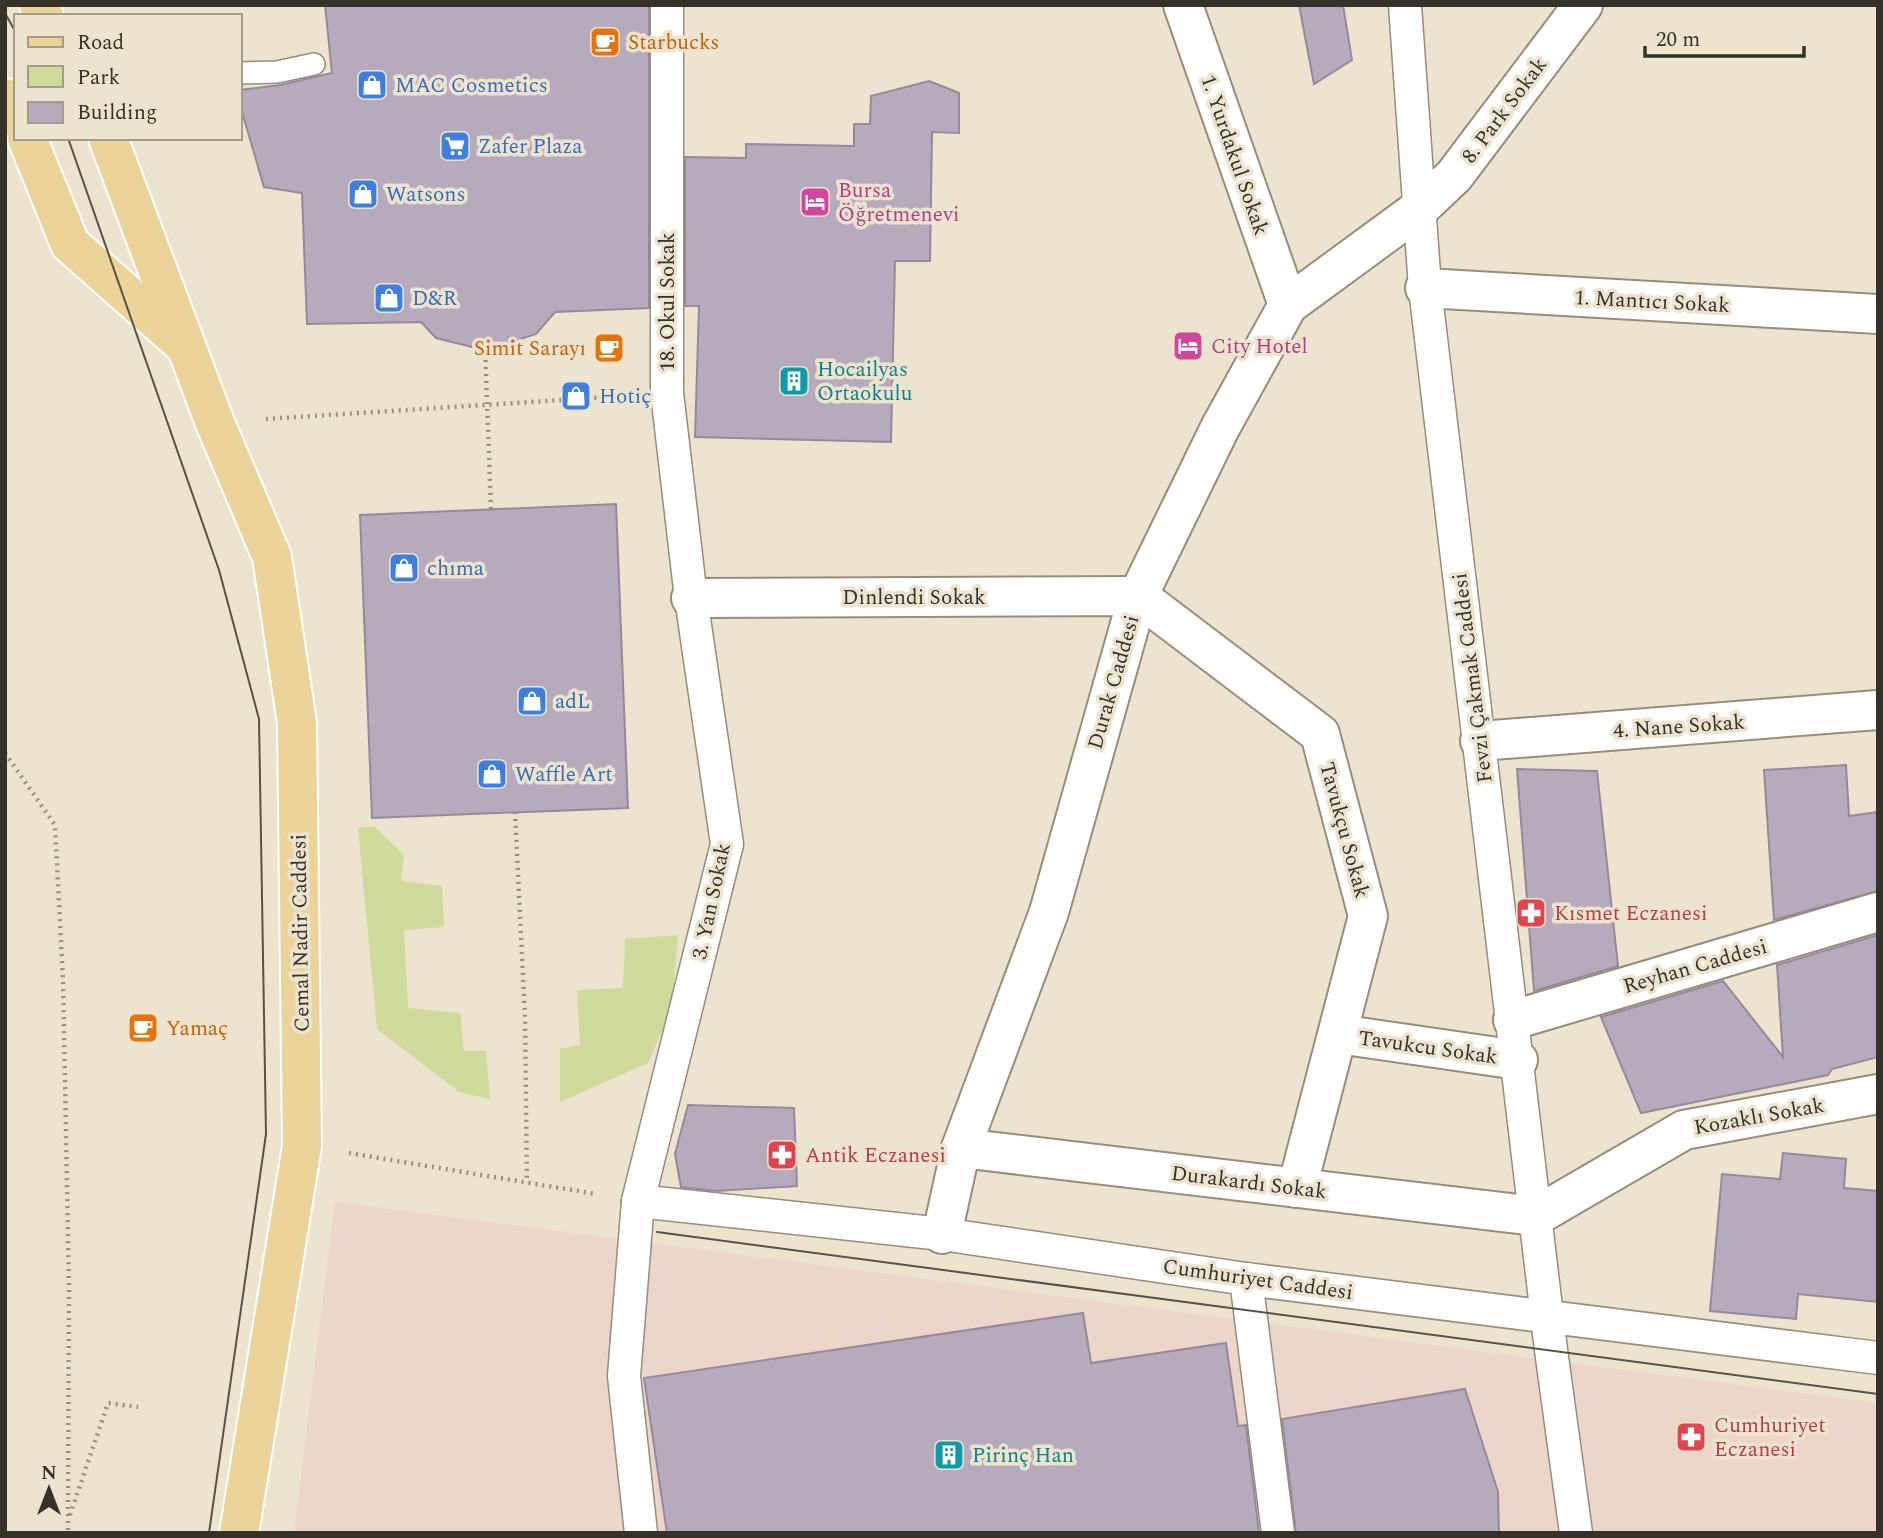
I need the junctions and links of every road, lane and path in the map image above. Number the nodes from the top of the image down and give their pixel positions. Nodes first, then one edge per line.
1 (667, 5) edge
2 (1183, 5) edge
3 (1405, 5) edge
4 (1583, 5) edge
5 (314, 64) dead end
6 (242, 73) edge
7 (5, 99) edge
8 (14, 115) edge
9 (27, 140) edge
10 (109, 140) edge
11 (1419, 209) junction
12 (1425, 288) junction
13 (1288, 305) junction
14 (1878, 314) edge
15 (186, 346) junction
16 (485, 346) dead end
17 (667, 393) junction
18 (489, 405) junction
19 (215, 423) junction
20 (491, 510) dead end
21 (1138, 596) junction
22 (691, 597) junction
23 (1878, 710) edge
24 (1480, 741) junction
25 (5, 753) edge
26 (515, 812) dead end
27 (1878, 912) edge
28 (1513, 1020) junction
29 (1338, 1034) junction
30 (1518, 1060) junction
31 (1878, 1094) edge
32 (302, 1146) junction
33 (961, 1148) junction
34 (527, 1183) junction
35 (1297, 1188) junction
36 (638, 1201) junction
37 (1536, 1216) junction
38 (942, 1234) junction
39 (1246, 1279) junction
40 (1549, 1318) junction
41 (1878, 1358) edge
42 (138, 1407) dead end
43 (69, 1519) junction
44 (68, 1533) edge
45 (239, 1533) edge
46 (641, 1533) edge
47 (1278, 1533) edge
48 (1576, 1533) edge

1 - 17 street, 18. Okul Sokak
2 - 13 street, 1. Yurdakul Sokak
3 - 11 street, Fevzi Çakmak Caddesi
4 - 11 street, 8. Park Sokak
5 - 6 lane
7 - 8 main road, Cemal Nadir Caddesi
9 - 15 main road, Cemal Nadir Caddesi
10 - 15 main road, Cemal Nadir Caddesi
11 - 12 street, Fevzi Çakmak Caddesi
11 - 13 street, Durak Caddesi
12 - 14 street, 1. Mantıcı Sokak
12 - 24 street, Fevzi Çakmak Caddesi
13 - 21 street, Durak Caddesi
15 - 19 main road, Cemal Nadir Caddesi
16 - 18 path
17 - 18 path
17 - 22 street, 18. Okul Sokak
18 - 19 path
18 - 20 path
19 - 32 main road, Cemal Nadir Caddesi
21 - 22 street, Dinlendi Sokak
21 - 29 street, Tavukçu Sokak
21 - 33 street, Durak Caddesi
22 - 36 street, 3. Yan Sokak
23 - 24 street, 4. Nane Sokak
24 - 28 street, Fevzi Çakmak Caddesi
25 - 43 path
26 - 34 path
27 - 28 street, Reyhan Caddesi
28 - 30 street, Fevzi Çakmak Caddesi
29 - 30 street, Tavukcu Sokak
29 - 35 street, Tavukçu Sokak
30 - 37 street, Fevzi Çakmak Caddesi
31 - 37 street, Kozaklı Sokak
32 - 34 path
32 - 45 main road, Cemal Nadir Caddesi
33 - 35 street, Durakardı Sokak
33 - 38 street, Durak Caddesi
34 - 36 path
35 - 37 street, Durakardı Sokak
36 - 38 street, Cumhuriyet Caddesi
36 - 46 street, 3. Yan Sokak
37 - 40 street, Fevzi Çakmak Caddesi
38 - 39 street, Cumhuriyet Caddesi
39 - 40 street, Cumhuriyet Caddesi
39 - 47 street
40 - 41 street, Cumhuriyet Caddesi
40 - 48 street, Fevzi Çakmak Caddesi
42 - 43 path
43 - 44 path

